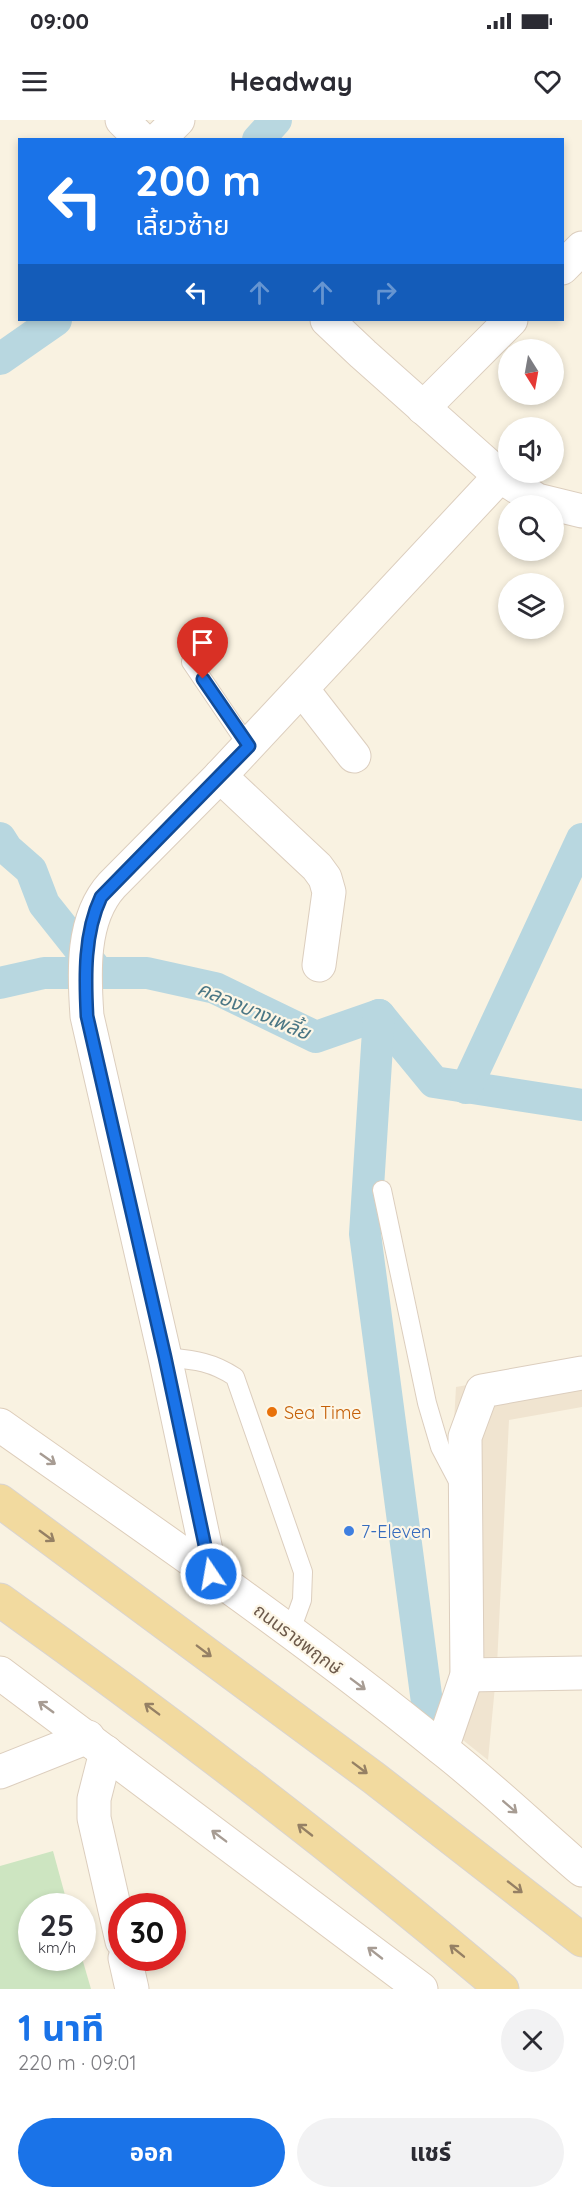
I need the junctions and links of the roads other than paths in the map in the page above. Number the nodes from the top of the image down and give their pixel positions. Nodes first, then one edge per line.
1 (122, 120) edge
2 (178, 120) edge
3 (140, 138) edge
4 (160, 138) edge
5 (582, 248) edge
6 (564, 266) edge
7 (328, 321) edge
8 (510, 321) edge
9 (423, 408) junction
10 (498, 474) edge
11 (498, 478) edge
12 (511, 483) edge
13 (576, 515) edge
14 (191, 662) dead end
15 (302, 689) junction
16 (249, 746) junction
17 (354, 756) dead end
18 (220, 776) junction
19 (319, 964) dead end
20 (382, 1190) dead end
21 (165, 1357) junction
22 (582, 1373) edge
23 (0, 1425) edge
24 (467, 1497) junction
25 (0, 1501) edge
26 (211, 1574) junction
27 (0, 1600) edge
28 (290, 1633) junction
29 (0, 1673) edge
30 (582, 1673) edge
31 (467, 1675) junction
32 (97, 1744) junction
33 (442, 1748) junction
34 (0, 1772) edge
35 (582, 1870) edge
36 (111, 1893) edge
37 (582, 1940) edge
38 (128, 1971) edge
39 (132, 1989) edge
40 (421, 1989) edge
41 (502, 1989) edge

1 - 3 street
2 - 4 street
5 - 6 street
7 - 9 street
8 - 9 street
9 - 10 street
11 - 15 street
12 - 13 street
14 - 16 lane
15 - 16 street
15 - 17 street
16 - 18 street
18 - 19 street
18 - 21 street
20 - 24 lane
21 - 26 street
21 - 28 lane
22 - 24 street
23 -> 26 street, ถนนราชพฤกษ์
24 - 31 street
25 -> 37 main road
26 - 28 street, ถนนราชพฤกษ์
41 -> 27 main road
28 -> 33 street, ถนนราชพฤกษ์
32 -> 29 street
30 - 31 street
31 - 33 street
32 - 34 street
32 - 36 street
40 -> 32 street
33 -> 35 street, ถนนราชพฤกษ์
38 - 39 street

